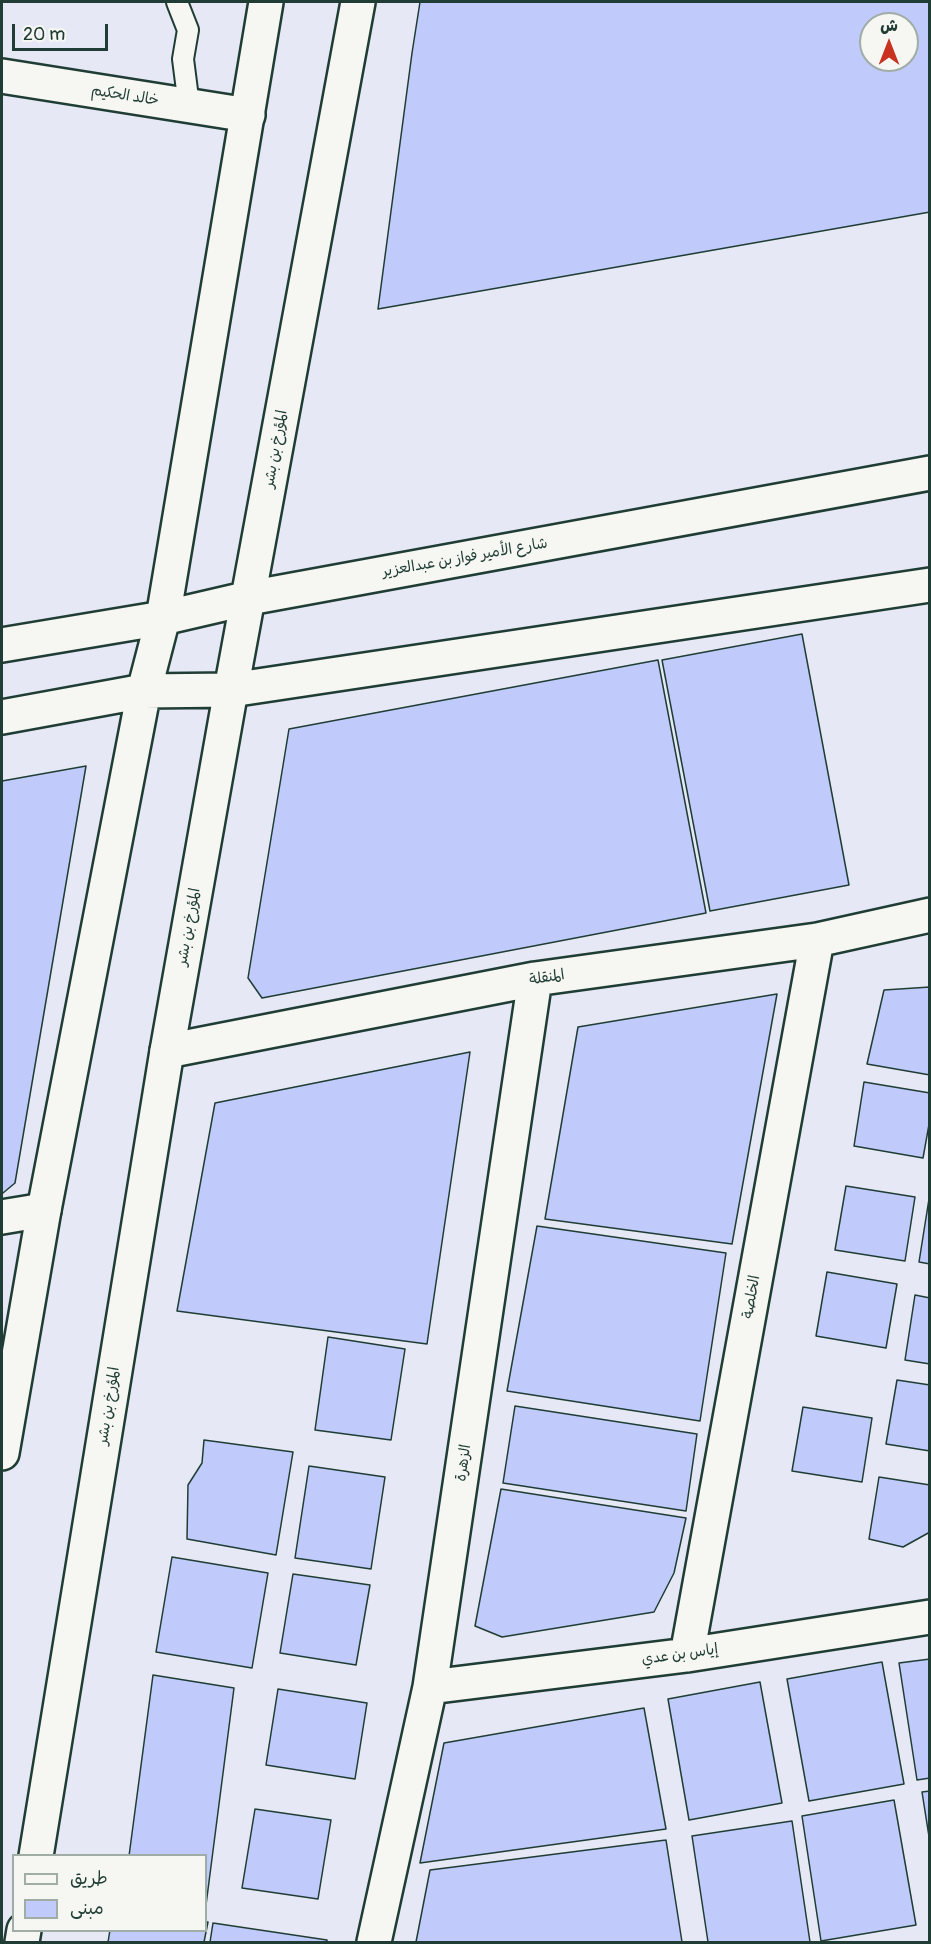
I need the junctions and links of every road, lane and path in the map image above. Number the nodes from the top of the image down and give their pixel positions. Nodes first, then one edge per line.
1 (177, 2) edge
2 (266, 2) edge
3 (358, 2) edge
4 (2, 76) edge
5 (189, 106) junction
6 (248, 116) junction
7 (930, 473) edge
8 (930, 585) edge
9 (249, 598) junction
10 (163, 618) junction
11 (2, 645) edge
12 (231, 690) junction
13 (144, 691) junction
14 (2, 717) edge
15 (930, 915) edge
16 (818, 940) junction
17 (535, 979) junction
18 (167, 1051) junction
19 (44, 1210) junction
20 (2, 1217) edge
21 (2, 1454) edge
22 (930, 1617) edge
23 (687, 1655) junction
24 (430, 1687) junction
25 (36, 1854) edge
26 (374, 1942) edge

1 - 5 lane
2 - 6 street
3 - 9 street, المؤرخ بن بشر
4 - 5 street, خالد الحكيم
5 - 6 street, خالد الحكيم
6 - 10 street
7 - 9 street, شارع الأمير فواز بن عبدالعزير
8 - 12 street
9 - 10 street, شارع الأمير فواز بن عبدالعزير
9 - 12 street, المؤرخ بن بشر
10 - 11 street, شارع الأمير فواز بن عبدالعزير
10 - 13 street
12 - 13 street
12 - 18 street, المؤرخ بن بشر
13 - 14 street
13 - 19 street
15 - 16 street, المنقلة
16 - 17 street, المنقلة
16 - 23 street, الخلصة
17 - 18 street, المنقلة
17 - 24 street, الزهرة
18 - 25 street, المؤرخ بن بشر
19 - 20 street
19 - 21 street
22 - 23 street, إياس بن عدي
23 - 24 street, إياس بن عدي
24 - 26 street, الزهرة

